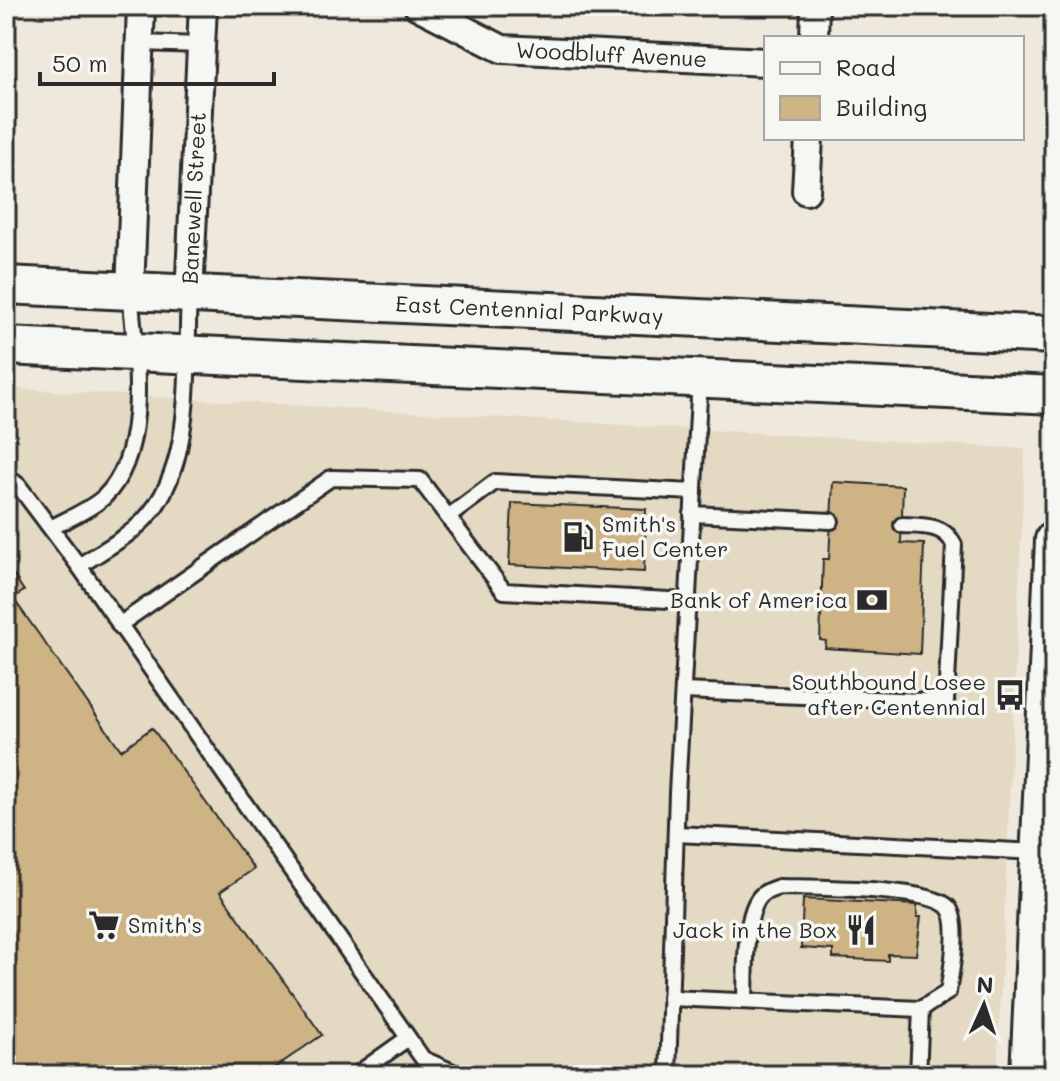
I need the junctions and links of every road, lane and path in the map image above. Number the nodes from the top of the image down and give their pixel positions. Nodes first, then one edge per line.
1 (141, 6) edge
2 (203, 6) edge
3 (418, 6) edge
4 (815, 6) edge
5 (814, 36) edge
6 (140, 43) junction
7 (202, 45) junction
8 (764, 62) edge
9 (809, 140) edge
10 (806, 191) dead end
11 (6, 285) edge
12 (130, 291) junction
13 (189, 296) junction
14 (1054, 335) edge
15 (6, 346) edge
16 (135, 352) junction
17 (186, 355) junction
18 (700, 379) junction
19 (1054, 395) edge
20 (6, 476) edge
21 (694, 492) junction
22 (692, 514) junction
23 (448, 517) junction
24 (831, 521) dead end
25 (902, 525) dead end
26 (51, 528) junction
27 (1054, 540) edge
28 (79, 566) junction
29 (687, 601) junction
30 (119, 625) junction
31 (683, 691) junction
32 (676, 834) junction
33 (1039, 852) junction
34 (670, 998) junction
35 (745, 1001) junction
36 (921, 1009) junction
37 (408, 1038) junction
38 (356, 1075) edge
39 (489, 1075) edge
40 (668, 1075) edge
41 (918, 1075) edge
42 (1029, 1075) edge

1 - 6 street
2 - 7 street, Banewell Street
3 - 8 street, Woodbluff Avenue
4 - 5 street
6 - 7 lane
6 - 12 street
7 - 13 street, Banewell Street
9 - 10 street
11 - 12 main road, East Centennial Parkway
12 - 13 main road, East Centennial Parkway
12 - 16 lane
13 - 14 main road, East Centennial Parkway
13 - 17 lane
15 - 16 main road
16 - 17 main road
16 - 26 lane
17 - 18 main road
17 - 28 lane
18 - 19 main road
18 - 21 lane
20 - 26 lane
21 - 22 lane
21 - 23 lane
22 - 24 lane
22 - 29 lane
23 - 29 lane
23 - 30 lane
25 - 31 lane
26 - 28 lane
27 - 33 main road
28 - 30 lane
29 - 31 lane
30 - 37 lane
31 - 32 lane
32 - 33 lane
32 - 34 lane
33 - 42 main road
34 - 35 lane
34 - 40 lane
35 - 36 lane
35 - 36 lane
36 - 41 lane
37 - 38 lane
37 - 39 lane

